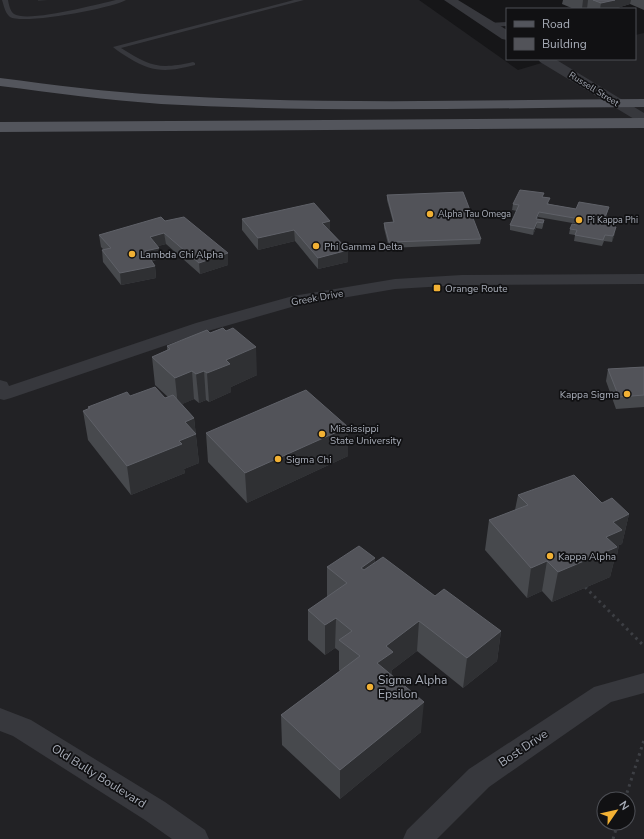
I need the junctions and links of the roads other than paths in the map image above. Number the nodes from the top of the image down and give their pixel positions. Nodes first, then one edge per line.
1 (5, 0) edge
2 (123, 0) edge
3 (301, 0) edge
4 (450, 0) edge
5 (99, 3) edge
6 (506, 24) edge
7 (488, 25) junction
8 (506, 35) edge
9 (547, 60) edge
10 (193, 64) dead end
11 (0, 82) edge
12 (644, 102) edge
13 (616, 103) junction
14 (644, 119) edge
15 (644, 123) edge
16 (0, 127) edge
17 (644, 279) edge
18 (2, 390) edge
19 (644, 683) edge
20 (0, 718) edge
21 (195, 839) edge
22 (417, 839) edge

1 - 5 lane
2 - 5 lane
3 - 10 lane
4 - 7 street
6 - 7 lane
7 - 8 street
9 - 13 street, Russell Street
11 - 13 main road
12 - 13 main road
13 - 14 street, Russell Street
15 - 16 main road
17 - 18 street, Greek Drive
19 - 22 street, Bost Drive
20 - 21 street, Old Bully Boulevard

